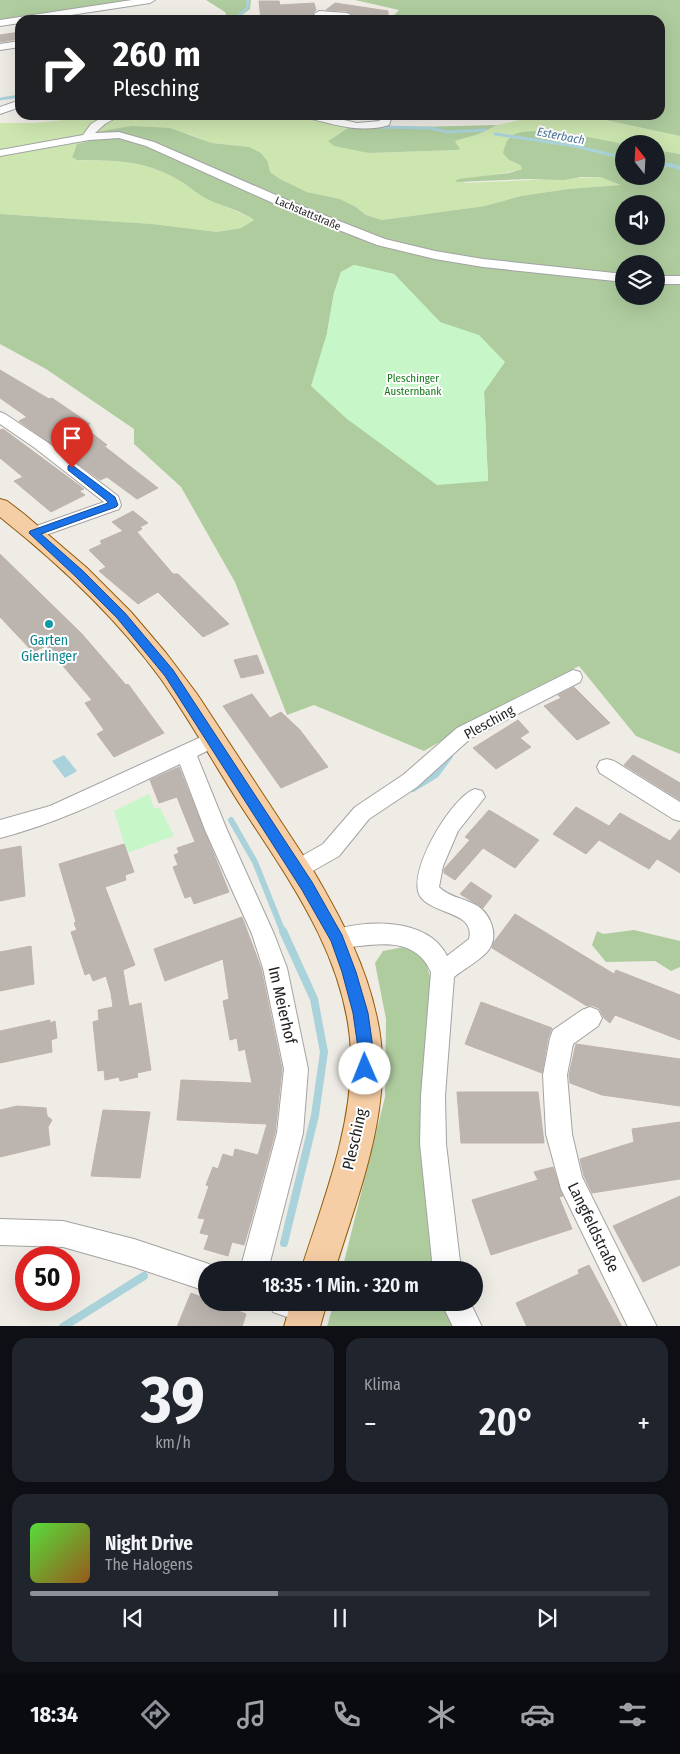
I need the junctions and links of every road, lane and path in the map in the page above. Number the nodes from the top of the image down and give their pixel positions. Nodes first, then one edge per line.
1 (153, 4) edge
2 (319, 14) dead end
3 (48, 15) edge
4 (333, 15) edge
5 (15, 20) edge
6 (0, 22) edge
7 (15, 45) edge
8 (0, 47) edge
9 (15, 105) edge
10 (0, 111) edge
11 (104, 120) edge
12 (330, 120) edge
13 (386, 120) edge
14 (89, 138) junction
15 (0, 153) edge
16 (615, 277) edge
17 (665, 280) edge
18 (680, 280) edge
19 (0, 417) edge
20 (0, 506) edge
21 (34, 533) junction
22 (573, 677) dead end
23 (212, 740) junction
24 (186, 753) junction
25 (606, 767) dead end
26 (475, 797) dead end
27 (680, 813) edge
28 (0, 829) edge
29 (296, 870) junction
30 (338, 939) junction
31 (443, 972) junction
32 (590, 1018) dead end
33 (0, 1232) edge
34 (256, 1261) edge
35 (321, 1261) edge
36 (446, 1261) edge
37 (198, 1274) edge
38 (460, 1311) edge
39 (468, 1326) edge
40 (643, 1326) edge

1 - 3 street
2 - 4 street
5 - 6 street
7 - 8 street
9 - 10 street
11 - 14 street
12 - 13 street
14 - 15 street, Lachstattstraße
14 - 16 street, Lachstattstraße
17 - 18 street
19 - 21 street
20 - 21 main road, Plesching
21 - 23 main road, Plesching
22 - 29 street, Plesching
23 - 24 street
23 - 29 main road, Plesching
24 - 28 street
24 - 34 street, Im Meierhof
25 - 27 street
26 - 31 street
29 - 30 main road, Plesching
30 - 31 street
30 - 35 main road, Plesching
31 - 36 street
32 - 40 street, Langfeldstraße
33 - 37 street
38 - 39 street

